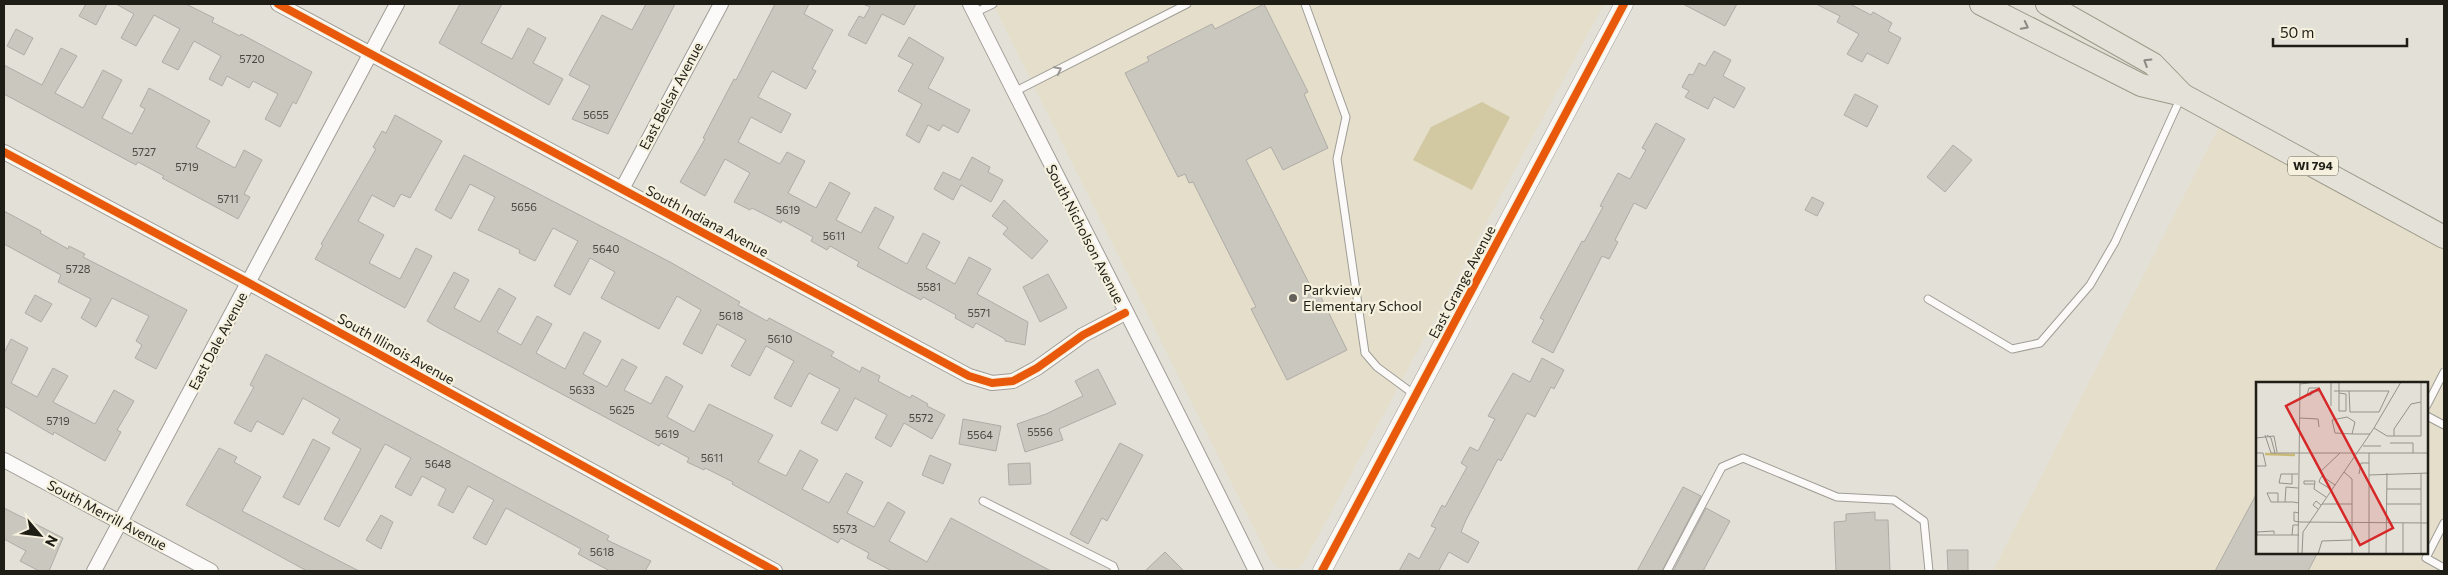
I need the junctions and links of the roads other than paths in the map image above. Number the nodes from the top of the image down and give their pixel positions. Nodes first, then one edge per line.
1 (278, 4) edge
2 (397, 4) edge
3 (721, 4) edge
4 (993, 4) edge
5 (1187, 4) edge
6 (1305, 4) edge
7 (1624, 4) edge
8 (1981, 4) edge
9 (2046, 4) edge
10 (972, 8) edge
11 (370, 54) junction
12 (1014, 92) junction
13 (2183, 95) junction
14 (4, 152) edge
15 (622, 189) junction
16 (2444, 237) edge
17 (249, 283) junction
18 (1928, 299) dead end
19 (1125, 313) junction
20 (2444, 372) edge
21 (1415, 395) junction
22 (2428, 403) edge
23 (2428, 417) edge
24 (2444, 426) edge
25 (4, 460) edge
26 (983, 500) dead end
27 (121, 522) junction
28 (2444, 523) edge
29 (2428, 554) edge
30 (2428, 555) edge
31 (2444, 568) edge
32 (94, 571) edge
33 (211, 571) edge
34 (775, 571) edge
35 (1115, 571) edge
36 (1256, 571) edge
37 (1322, 571) edge
38 (1667, 571) edge
39 (1929, 571) edge

1 - 11 street, South Indiana Avenue
2 - 11 street, East Dale Avenue
3 - 15 street, East Belsar Avenue
4 - 10 lane
12 -> 5 lane
6 - 21 lane
7 - 21 street, East Grange Avenue
8 -> 13 main road, WI 794
13 -> 9 main road, WI 794
10 - 12 street, South Nicholson Avenue
11 - 15 street, South Indiana Avenue
11 - 17 street, East Dale Avenue
12 - 19 street, South Nicholson Avenue
13 - 16 main road, WI 794
13 - 18 lane
14 - 17 street, South Illinois Avenue
15 - 19 street, South Indiana Avenue
17 - 27 street, East Dale Avenue
17 - 34 street, South Illinois Avenue
19 - 36 street, South Nicholson Avenue
20 - 22 lane
21 - 37 street, East Grange Avenue
23 - 24 lane
25 - 27 street, South Merrill Avenue
26 - 35 lane
27 - 32 street, East Dale Avenue
27 - 33 street, South Merrill Avenue
28 - 29 lane
30 - 31 lane
38 - 39 lane

